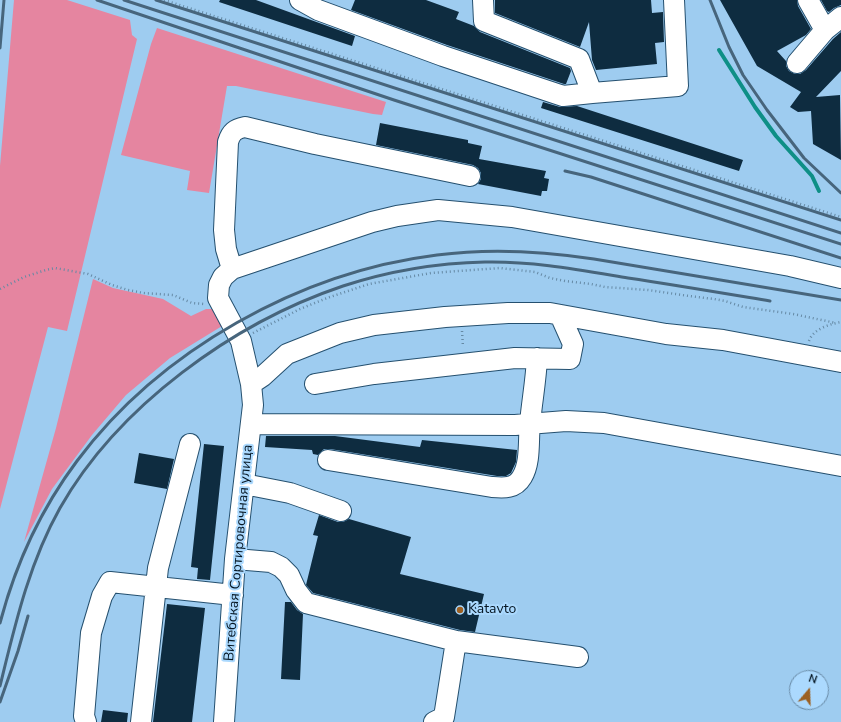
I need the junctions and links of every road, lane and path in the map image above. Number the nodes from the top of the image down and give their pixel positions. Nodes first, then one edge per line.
1 (164, 0) edge
2 (300, 0) edge
3 (483, 0) edge
4 (674, 0) edge
5 (808, 0) edge
6 (321, 5) edge
7 (841, 18) edge
8 (825, 30) junction
9 (797, 63) dead end
10 (592, 93) junction
11 (470, 176) dead end
12 (841, 217) edge
13 (232, 269) junction
14 (841, 278) edge
15 (0, 289) edge
16 (221, 306) junction
17 (560, 315) junction
18 (460, 316) junction
19 (841, 322) edge
20 (836, 323) junction
21 (241, 342) junction
22 (805, 355) junction
23 (537, 358) junction
24 (841, 362) edge
25 (465, 363) junction
26 (251, 384) junction
27 (316, 384) dead end
28 (530, 423) junction
29 (251, 424) junction
30 (190, 444) dead end
31 (328, 460) dead end
32 (841, 466) edge
33 (244, 484) junction
34 (341, 511) dead end
35 (235, 559) junction
36 (156, 587) junction
37 (233, 595) junction
38 (456, 642) junction
39 (578, 657) dead end
40 (86, 722) edge
41 (141, 722) edge
42 (224, 722) edge
43 (434, 722) edge

1 - 12 path
2 - 6 street
3 - 10 street
4 - 10 street
5 - 8 street
6 - 10 street
7 - 8 street
8 - 9 street
11 - 13 street
13 - 14 street
13 - 16 street
15 - 16 path
16 - 21 street, Витебская Сортировочная улица
17 - 18 street
17 - 22 street
17 - 23 street
18 - 25 path
18 - 26 street
19 - 20 path
20 - 21 path
20 - 22 path
21 - 26 street, Витебская Сортировочная улица
22 - 24 street
23 - 25 street
23 - 28 street
25 - 27 street
26 - 29 street, Витебская Сортировочная улица
28 - 29 street
28 - 31 street
28 - 32 street
29 - 33 street, Витебская Сортировочная улица
30 - 36 street
33 - 34 street
33 - 35 street, Витебская Сортировочная улица
35 - 37 street, Витебская Сортировочная улица
35 - 38 street
36 - 37 street
36 - 40 street
36 - 41 street
37 - 42 street, Витебская Сортировочная улица
38 - 39 street
38 - 43 street

